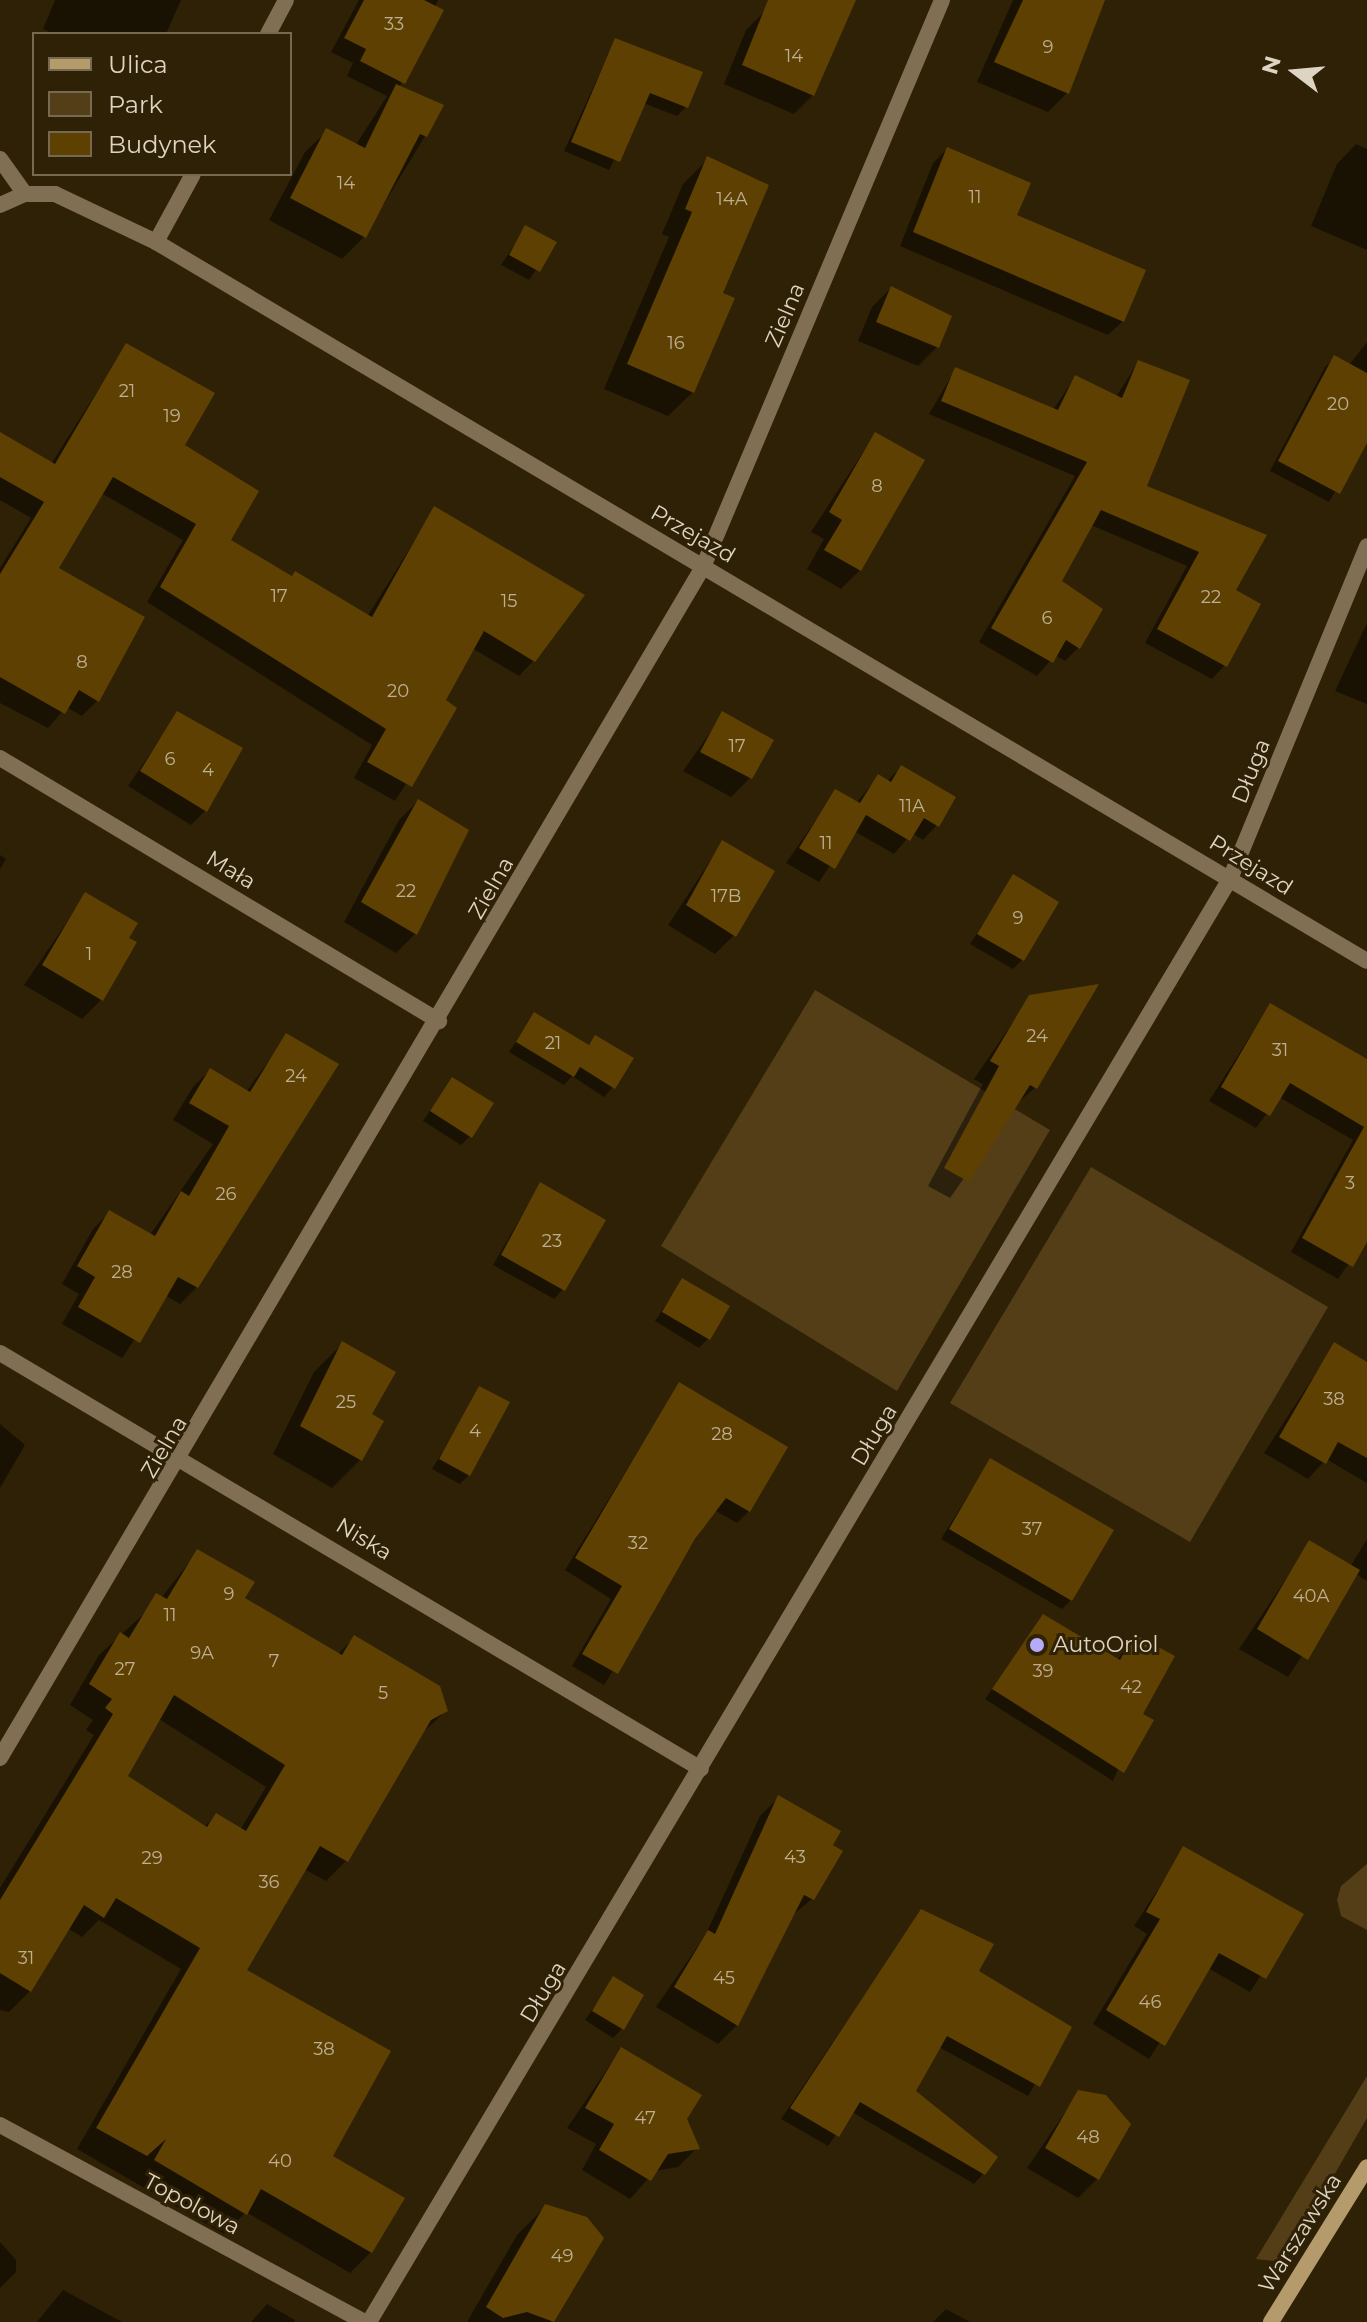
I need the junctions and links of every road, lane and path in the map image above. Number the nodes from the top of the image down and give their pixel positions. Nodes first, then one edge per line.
1 (286, 0) edge
2 (942, 0) edge
3 (269, 32) edge
4 (0, 159) edge
5 (192, 176) edge
6 (25, 194) junction
7 (0, 205) edge
8 (156, 242) junction
9 (1367, 546) edge
10 (703, 567) junction
11 (0, 758) edge
12 (1230, 879) junction
13 (1367, 961) edge
14 (439, 1021) junction
15 (0, 1353) edge
16 (184, 1457) junction
17 (0, 1758) edge
18 (701, 1769) junction
19 (0, 2125) edge
20 (1367, 2167) edge
21 (367, 2322) edge
22 (1271, 2322) edge

1 - 3 street
2 - 10 street, Zielna
4 - 6 street
5 - 8 street
6 - 7 street
6 - 8 street, Przejazd
8 - 10 street, Przejazd
9 - 12 street, Długa
10 - 12 street, Przejazd
10 - 14 street, Zielna
11 - 14 street, Mała
12 - 13 street, Przejazd
12 - 18 street, Długa
14 - 16 street, Zielna
15 - 16 street, Niska
16 - 17 street, Zielna
16 - 18 street, Niska
18 - 21 street, Długa
19 - 21 street, Topolowa
20 - 22 main road, Warszawska

